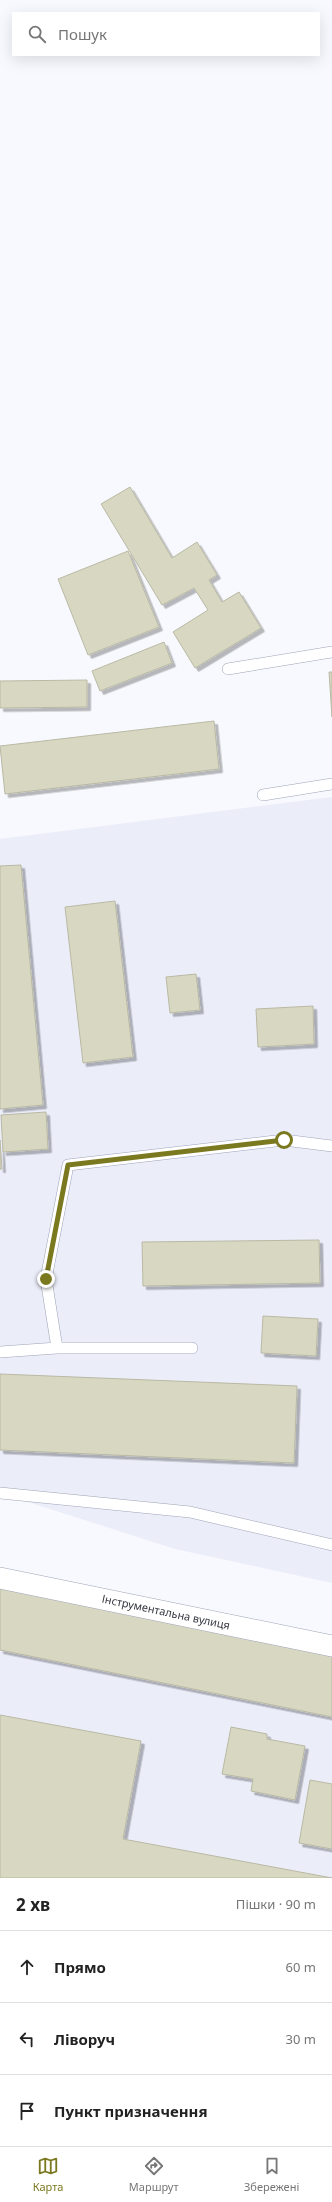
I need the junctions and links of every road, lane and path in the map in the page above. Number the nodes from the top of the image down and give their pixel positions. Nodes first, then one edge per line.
1 (332, 652) edge
2 (228, 669) dead end
3 (332, 784) edge
4 (263, 795) dead end
5 (332, 1146) edge
6 (57, 1348) junction
7 (192, 1348) dead end
8 (0, 1352) edge
9 (0, 1493) edge
10 (332, 1545) edge
11 (0, 1578) edge
12 (332, 1646) edge

1 - 2 lane
3 - 4 lane
5 - 6 lane
6 - 7 lane
6 - 8 lane
9 - 10 lane
11 - 12 street, Інструментальна вулиця

